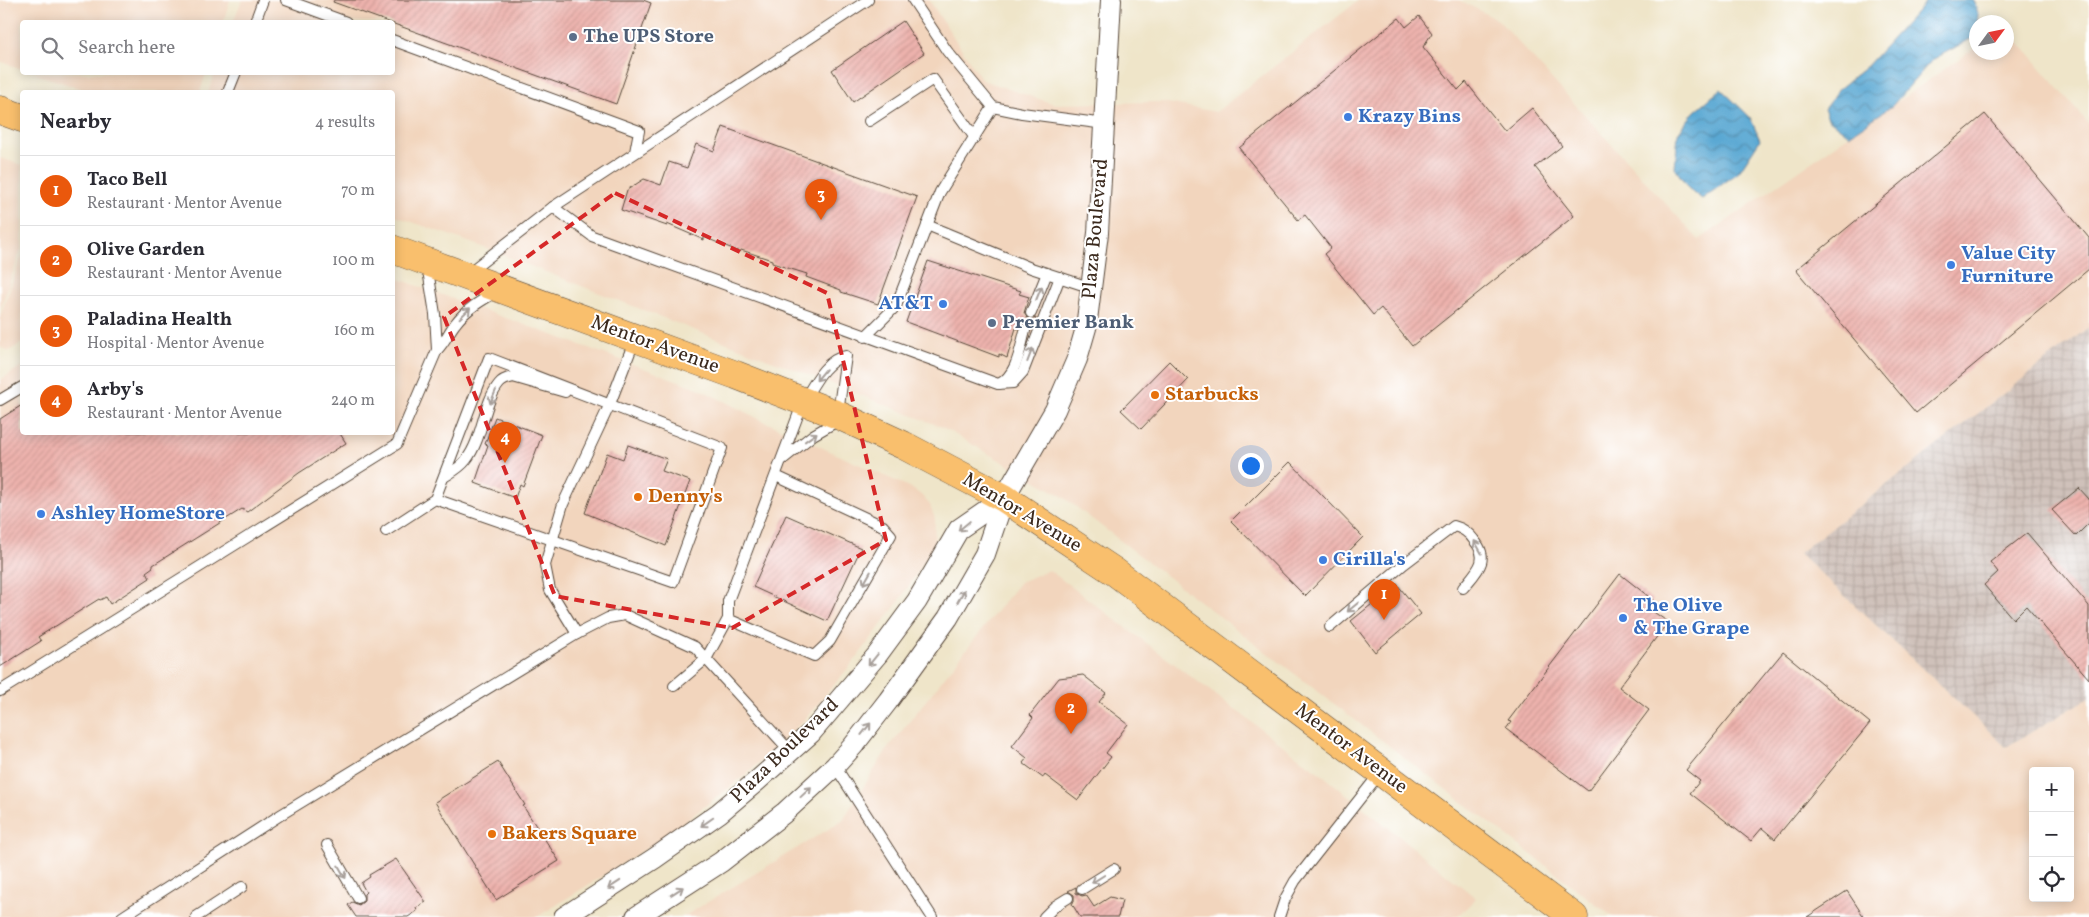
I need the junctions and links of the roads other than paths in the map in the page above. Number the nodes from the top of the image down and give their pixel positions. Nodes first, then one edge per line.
1 (263, 0) edge
2 (286, 0) edge
3 (868, 0) edge
4 (913, 0) edge
5 (1111, 0) edge
6 (256, 20) edge
7 (341, 20) edge
8 (395, 41) edge
9 (235, 75) edge
10 (229, 90) edge
11 (993, 107) junction
12 (0, 110) edge
13 (20, 117) edge
14 (869, 121) dead end
15 (1105, 124) junction
16 (975, 138) junction
17 (635, 152) junction
18 (553, 208) junction
19 (928, 225) junction
20 (395, 250) edge
21 (427, 261) junction
22 (1047, 273) junction
23 (467, 275) junction
24 (1060, 277) junction
25 (504, 288) junction
26 (1092, 288) junction
27 (1031, 312) dead end
28 (1024, 331) dead end
29 (865, 337) junction
30 (635, 338) junction
31 (437, 350) junction
32 (998, 384) junction
33 (20, 388) edge
34 (581, 393) junction
35 (0, 400) edge
36 (803, 402) junction
37 (610, 404) junction
38 (841, 417) junction
39 (782, 460) junction
40 (776, 476) junction
41 (444, 477) junction
42 (1004, 498) junction
43 (435, 499) junction
44 (386, 531) dead end
45 (552, 539) junction
46 (1463, 588) dead end
47 (728, 619) junction
48 (1330, 627) dead end
49 (578, 634) junction
50 (706, 658) junction
51 (674, 686) dead end
52 (0, 691) edge
53 (790, 751) junction
54 (835, 766) junction
55 (1381, 772) junction
56 (327, 846) dead end
57 (1114, 870) dead end
58 (242, 887) dead end
59 (1082, 889) dead end
60 (358, 898) dead end
61 (1068, 898) dead end
62 (122, 917) edge
63 (196, 917) edge
64 (564, 917) edge
65 (636, 917) edge
66 (932, 917) edge
67 (1044, 917) edge
68 (1280, 917) edge
69 (1574, 917) edge

1 - 6 lane
2 - 7 lane
3 - 17 lane
4 - 11 lane
5 - 15 street, Plaza Boulevard
8 - 17 lane
9 - 10 lane
11 - 15 lane
11 - 16 lane
12 - 13 main road
14 - 16 lane
15 - 26 street, Plaza Boulevard
16 - 19 lane
17 - 18 lane
18 - 23 lane
18 - 29 lane
19 - 22 lane
19 - 29 lane
20 - 21 main road, Mentor Avenue
21 - 23 main road, Mentor Avenue
21 - 31 lane
22 - 24 lane
27 -> 22 lane
23 - 25 main road, Mentor Avenue
24 - 26 lane
32 -> 24 lane
25 - 30 main road, Mentor Avenue
31 -> 25 lane
26 - 42 street, Plaza Boulevard
28 - 32 lane
29 - 32 lane
30 - 36 main road, Mentor Avenue
30 - 37 lane
31 - 52 lane
33 - 35 lane
34 - 37 lane
34 -> 41 lane
34 - 41 lane
36 - 38 main road, Mentor Avenue
38 -> 36 lane
36 - 39 lane
37 - 45 lane
37 - 45 lane
39 -> 38 lane
38 - 42 main road, Mentor Avenue
39 - 40 lane
40 - 47 lane
40 -> 47 lane
41 - 43 lane
42 -> 53 street, Plaza Boulevard
54 -> 42 street, Plaza Boulevard
42 - 55 main road, Mentor Avenue
43 - 44 lane
43 - 45 lane
45 - 49 lane
46 -> 48 lane
47 - 50 lane
49 - 50 lane
49 - 62 lane
50 - 51 lane
50 - 53 lane
53 -> 64 street, Plaza Boulevard
65 -> 54 street, Plaza Boulevard
54 - 66 lane
55 - 68 lane
55 - 69 main road, Mentor Avenue
56 -> 60 lane
57 -> 59 lane
58 - 63 lane
61 - 67 lane

